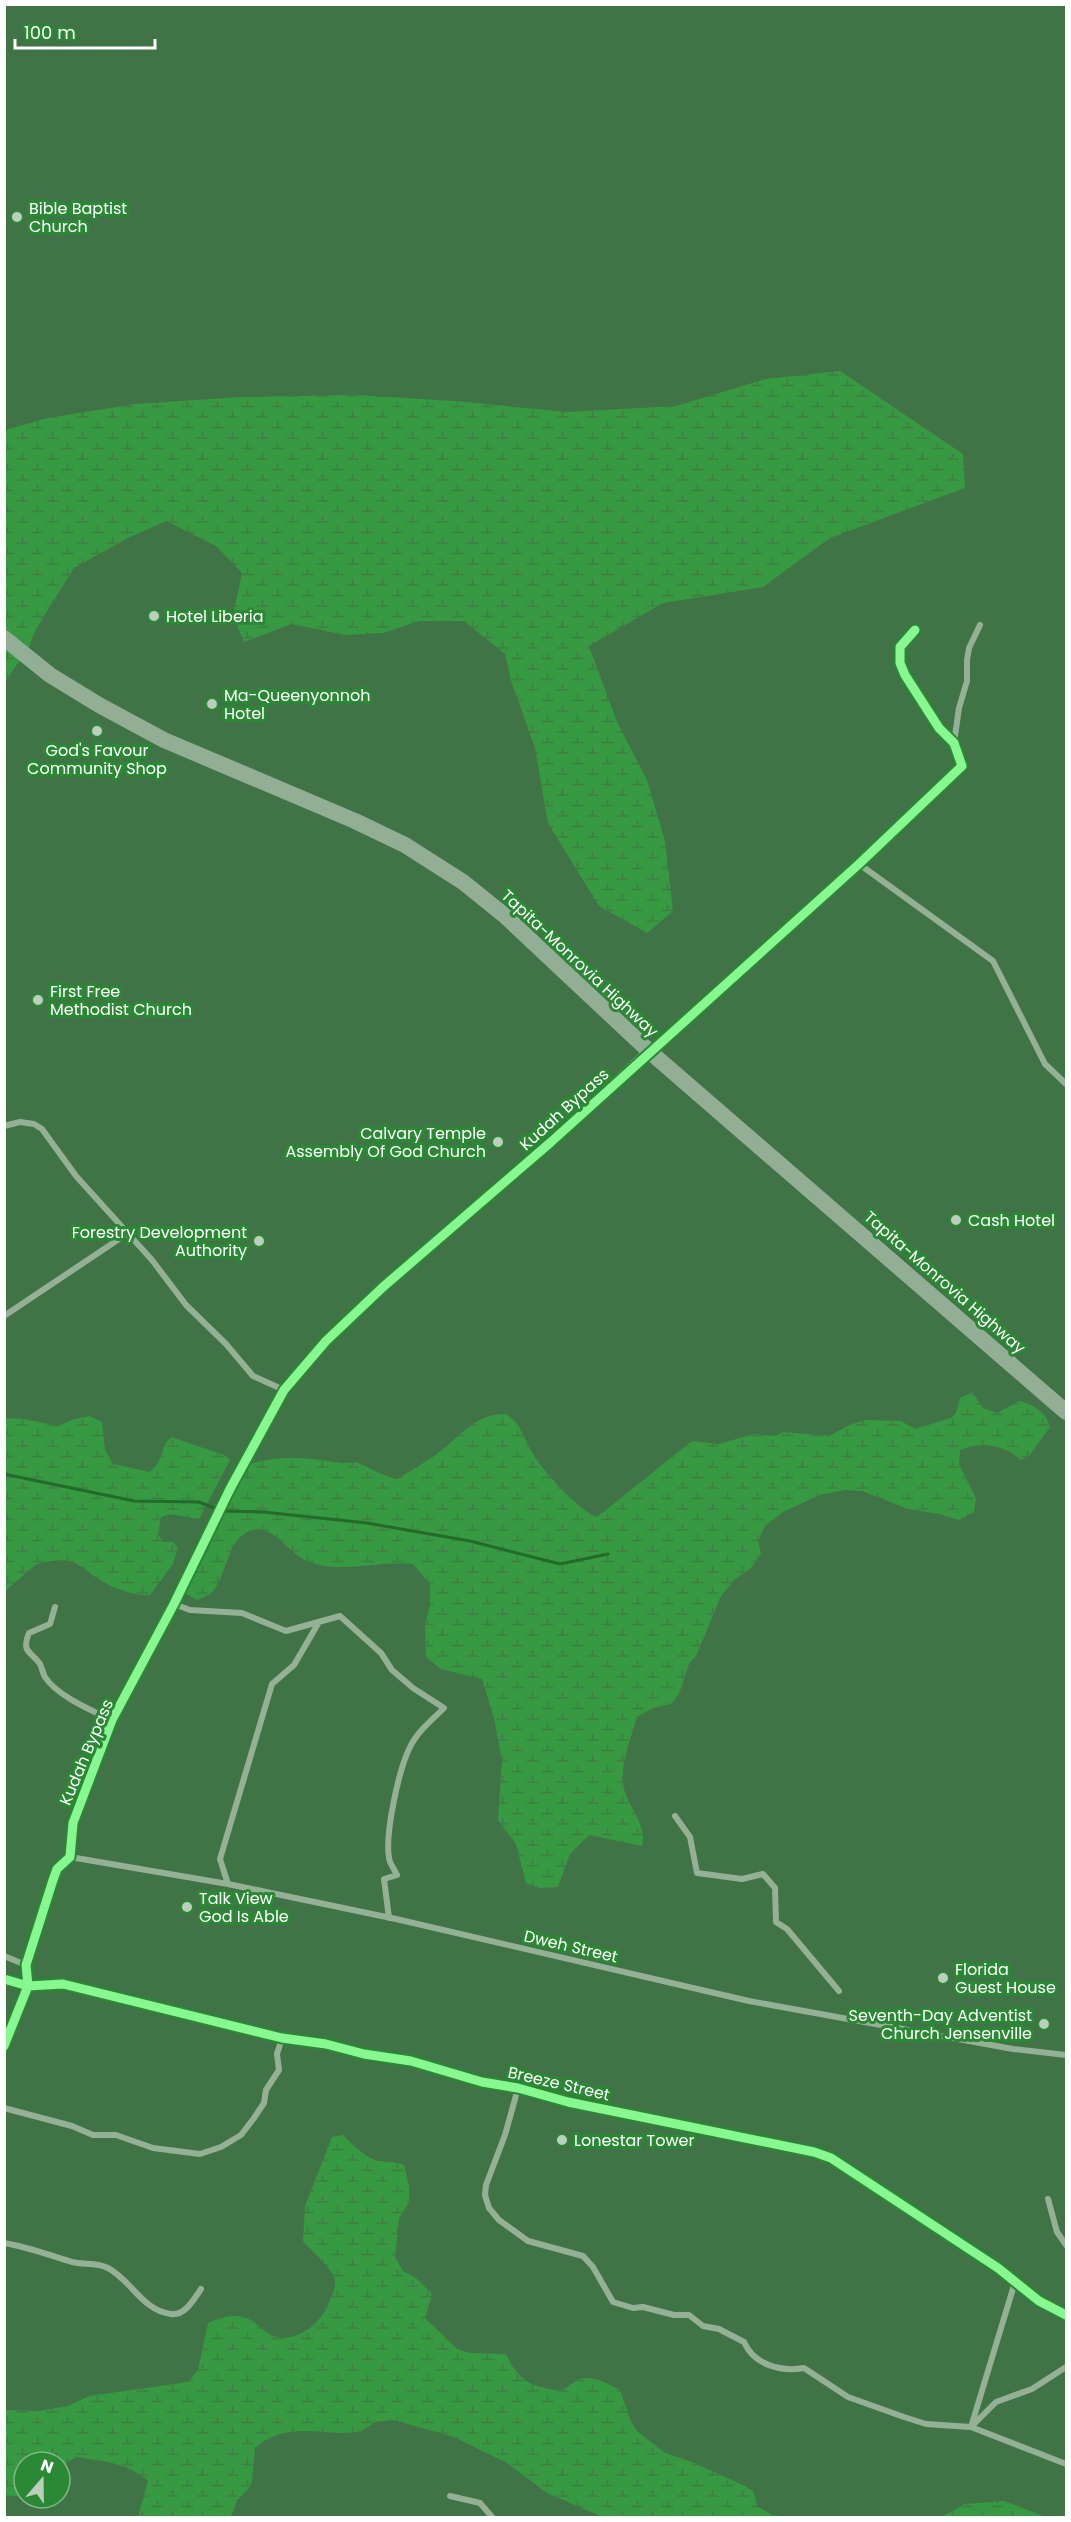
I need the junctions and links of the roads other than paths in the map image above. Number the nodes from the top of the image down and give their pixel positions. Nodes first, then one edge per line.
1 (980, 626) dead end
2 (915, 630) dead end
3 (4, 638) edge
4 (954, 743) junction
5 (859, 864) junction
6 (649, 1052) junction
7 (1066, 1084) edge
8 (4, 1126) edge
9 (128, 1233) junction
10 (4, 1316) edge
11 (284, 1390) junction
12 (1066, 1412) edge
13 (174, 1604) junction
14 (55, 1607) dead end
15 (319, 1622) junction
16 (112, 1720) junction
17 (675, 1816) dead end
18 (70, 1857) junction
19 (228, 1884) junction
20 (389, 1918) junction
21 (4, 1956) edge
22 (26, 1965) junction
23 (4, 1979) edge
24 (28, 1986) junction
25 (839, 1992) dead end
26 (282, 2038) junction
27 (4, 2046) edge
28 (1066, 2055) edge
29 (518, 2088) junction
30 (4, 2108) edge
31 (1048, 2199) dead end
32 (4, 2243) edge
33 (1066, 2245) edge
34 (1015, 2282) junction
35 (201, 2289) dead end
36 (1066, 2315) edge
37 (1066, 2367) edge
38 (971, 2427) junction
39 (1066, 2464) edge
40 (450, 2496) dead end
41 (493, 2517) edge

1 - 4 street
2 - 4 street
3 - 6 highway, Tapita-Monrovia Highway
4 - 5 street, Kudah Bypass
5 - 6 street, Kudah Bypass
5 - 7 street
6 - 11 street, Kudah Bypass
6 - 12 highway, Tapita-Monrovia Highway
8 - 9 street
9 - 10 street
9 - 11 street
11 - 13 street, Kudah Bypass
13 - 15 street
13 - 16 street, Kudah Bypass
14 - 16 street
15 - 19 street
15 - 20 street
16 - 18 street, Kudah Bypass
17 - 25 street
18 - 19 street, Dweh Street
18 - 22 street
19 - 20 street, Dweh Street
20 - 28 street, Dweh Street
21 - 22 street
22 - 24 street
23 - 24 street, Breeze Street
24 - 26 street, Breeze Street
24 - 27 street
26 - 29 street, Breeze Street
26 - 30 street
29 - 34 street, Breeze Street
29 - 38 street
31 - 33 street
32 - 35 street
34 - 36 street, Breeze Street
34 - 38 street
37 - 38 street
38 - 39 street
40 - 41 street

